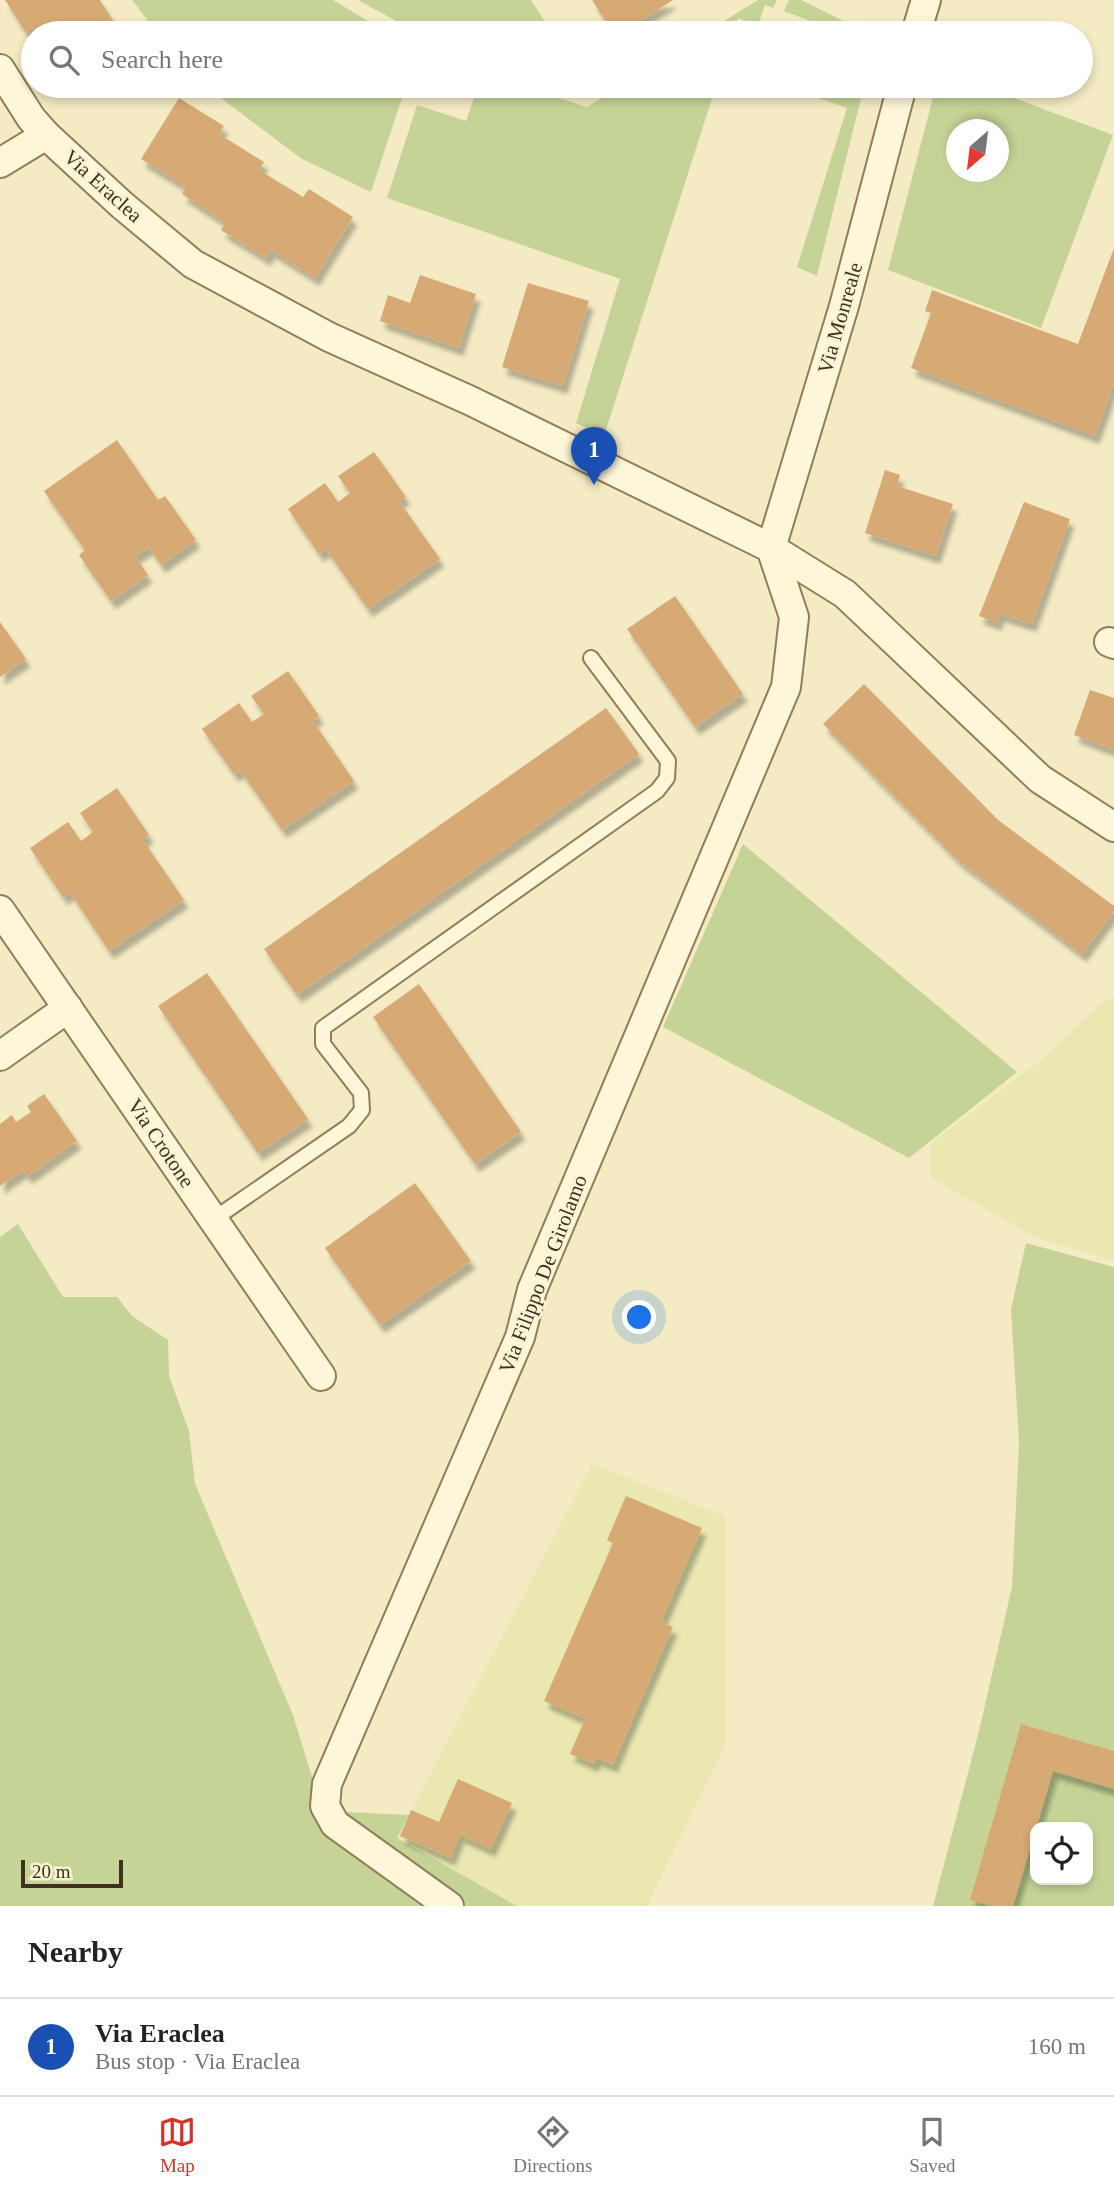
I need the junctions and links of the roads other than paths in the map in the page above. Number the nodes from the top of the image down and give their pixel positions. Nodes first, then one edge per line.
1 (926, 0) edge
2 (920, 21) edge
3 (0, 69) edge
4 (899, 98) edge
5 (46, 135) junction
6 (0, 163) edge
7 (772, 548) junction
8 (592, 658) dead end
9 (1114, 827) edge
10 (0, 911) edge
11 (68, 1008) junction
12 (0, 1056) edge
13 (214, 1219) junction
14 (321, 1376) dead end
15 (449, 1906) edge

1 - 2 street
3 - 5 street, Via Eraclea
4 - 7 street, Via Monreale
5 - 6 street
5 - 7 street, Via Eraclea
7 - 9 street, Via Eraclea
7 - 15 street, Via Filippo De Girolamo
8 - 13 lane
10 - 11 street, Via Crotone
11 - 12 street
11 - 13 street, Via Crotone
13 - 14 street, Via Crotone

